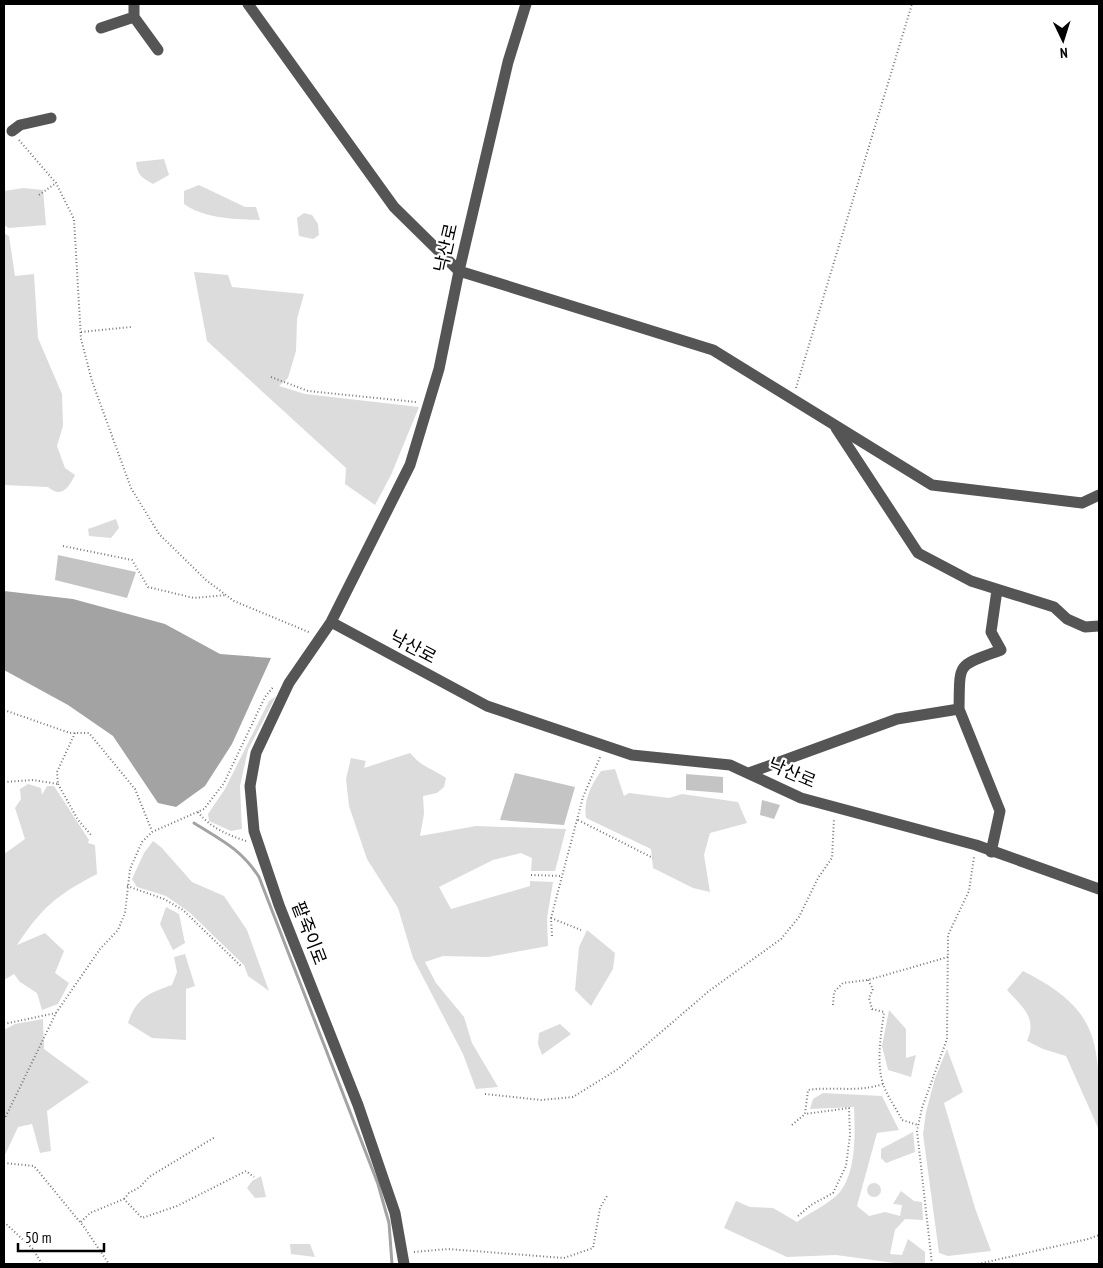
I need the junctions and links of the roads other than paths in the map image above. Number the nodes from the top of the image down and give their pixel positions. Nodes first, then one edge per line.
1 (134, 4) edge
2 (248, 4) edge
3 (526, 4) edge
4 (134, 17) junction
5 (101, 28) dead end
6 (158, 50) dead end
7 (51, 118) dead end
8 (12, 131) road end
9 (458, 271) junction
10 (835, 426) junction
11 (1099, 496) edge
12 (997, 590) junction
13 (331, 622) junction
14 (1099, 626) edge
15 (959, 709) junction
16 (749, 773) junction
17 (992, 852) junction
18 (1099, 889) edge
19 (403, 1259) edge

1 - 4 street
2 - 9 street
3 - 9 street, 낙산로
4 - 5 street
4 - 6 street
7 - 8 street
9 - 10 street
9 - 13 street, 낙산로
10 - 11 street
10 - 12 street
12 - 14 street
12 - 15 street
13 - 16 street, 낙산로
13 - 19 street, 팥죽이로
15 - 16 street
15 - 17 street
16 - 17 street, 낙산로
17 - 18 street, 낙산로

